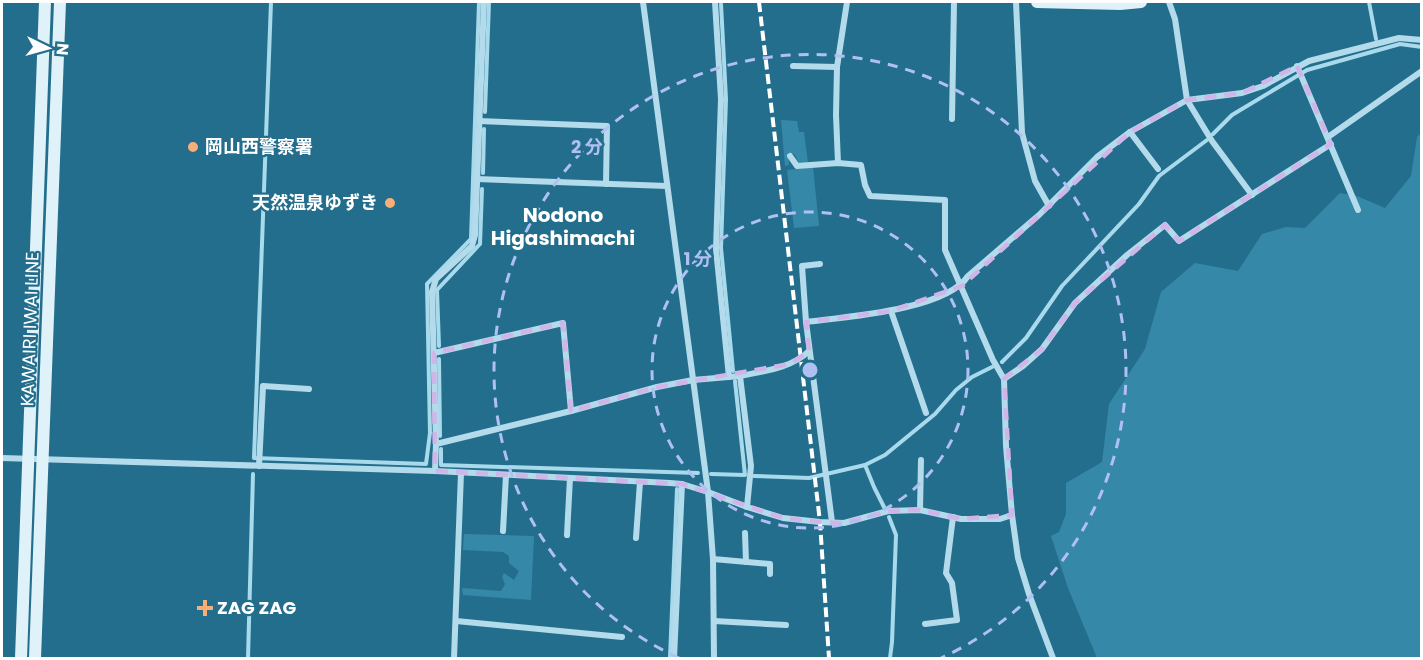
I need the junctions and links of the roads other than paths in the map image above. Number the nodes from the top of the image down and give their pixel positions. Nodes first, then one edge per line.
1 (45, 2) edge
2 (60, 2) edge
3 (484, 2) edge
4 (643, 2) edge
5 (716, 2) edge
6 (847, 2) edge
7 (954, 2) edge
8 (1016, 2) edge
9 (1037, 2) edge
10 (1142, 2) edge
11 (1168, 2) edge
12 (1422, 40) edge
13 (793, 66) dead end
14 (837, 67) junction
15 (1299, 71) junction
16 (1422, 71) edge
17 (1186, 100) junction
18 (952, 119) dead end
19 (479, 121) junction
20 (1130, 132) junction
21 (1328, 137) junction
22 (1331, 144) junction
23 (790, 156) dead end
24 (838, 163) junction
25 (1158, 169) dead end
26 (477, 180) junction
27 (606, 184) junction
28 (667, 186) junction
29 (1252, 195) junction
30 (1048, 206) junction
31 (1358, 210) dead end
32 (820, 264) dead end
33 (962, 286) junction
34 (891, 311) junction
35 (806, 322) junction
36 (809, 351) junction
37 (434, 353) junction
38 (740, 376) junction
39 (729, 377) junction
40 (1004, 378) junction
41 (693, 380) junction
42 (309, 389) dead end
43 (571, 411) junction
44 (926, 413) dead end
45 (436, 444) junction
46 (2, 458) edge
47 (28, 459) junction
48 (42, 460) junction
49 (921, 460) dead end
50 (259, 461) junction
51 (435, 471) junction
52 (461, 473) junction
53 (506, 475) junction
54 (570, 478) junction
55 (639, 482) junction
56 (682, 484) junction
57 (708, 492) junction
58 (747, 507) junction
59 (920, 510) junction
60 (1012, 515) junction
61 (953, 517) junction
62 (832, 522) junction
63 (503, 531) dead end
64 (745, 533) dead end
65 (567, 535) dead end
66 (636, 538) dead end
67 (713, 559) junction
68 (746, 562) junction
69 (770, 574) dead end
70 (456, 621) junction
71 (714, 621) junction
72 (925, 624) dead end
73 (786, 625) dead end
74 (622, 637) dead end
75 (21, 658) edge
76 (35, 658) edge
77 (454, 658) edge
78 (674, 658) edge
79 (714, 658) edge
80 (1053, 658) edge

1 - 47 main road, KAWAIRI IWAI LINE
2 - 48 main road, KAWAIRI IWAI LINE
3 - 19 street
4 - 28 street
5 - 39 street
6 - 14 street
7 - 18 street
8 - 30 street
9 - 10 main road
11 - 17 street
12 - 15 street
13 - 14 street
14 - 24 street
15 - 17 street
15 - 21 street
16 - 21 street
17 - 20 street
17 - 29 street
19 - 26 street
19 - 27 street
20 - 25 street
20 - 30 street
21 - 22 street
22 - 29 street
22 - 31 street
23 - 24 street
24 - 33 street
26 - 27 street
26 - 37 street
27 - 28 street
28 - 41 street
29 - 40 street
30 - 33 street
32 - 35 street
33 - 34 street
33 - 40 street
34 - 35 street
34 - 44 street
35 - 36 street
36 - 38 street
36 - 62 street
37 - 43 street
37 - 45 street
38 - 39 street
38 - 58 street
39 - 41 street
40 - 60 street
41 - 43 street
41 - 57 street
42 - 50 street
43 - 45 street
45 - 51 street
46 - 47 street
47 - 48 street
47 - 75 main road, KAWAIRI IWAI LINE
48 - 50 street
48 - 76 main road, KAWAIRI IWAI LINE
49 - 59 street
50 - 51 street
51 - 52 street
52 - 53 street
52 - 70 street
53 - 54 street
53 - 63 street
54 - 55 street
54 - 65 street
55 - 56 street
55 - 66 street
56 - 57 street
56 - 78 street
57 - 58 street
57 - 67 street
58 - 62 street
59 - 61 street
59 - 62 street
60 - 61 street
60 - 80 street
61 - 72 street
64 - 68 street
67 - 68 street
67 - 71 street
68 - 69 street
70 - 74 street
70 - 77 street
71 - 73 street
71 - 79 street

